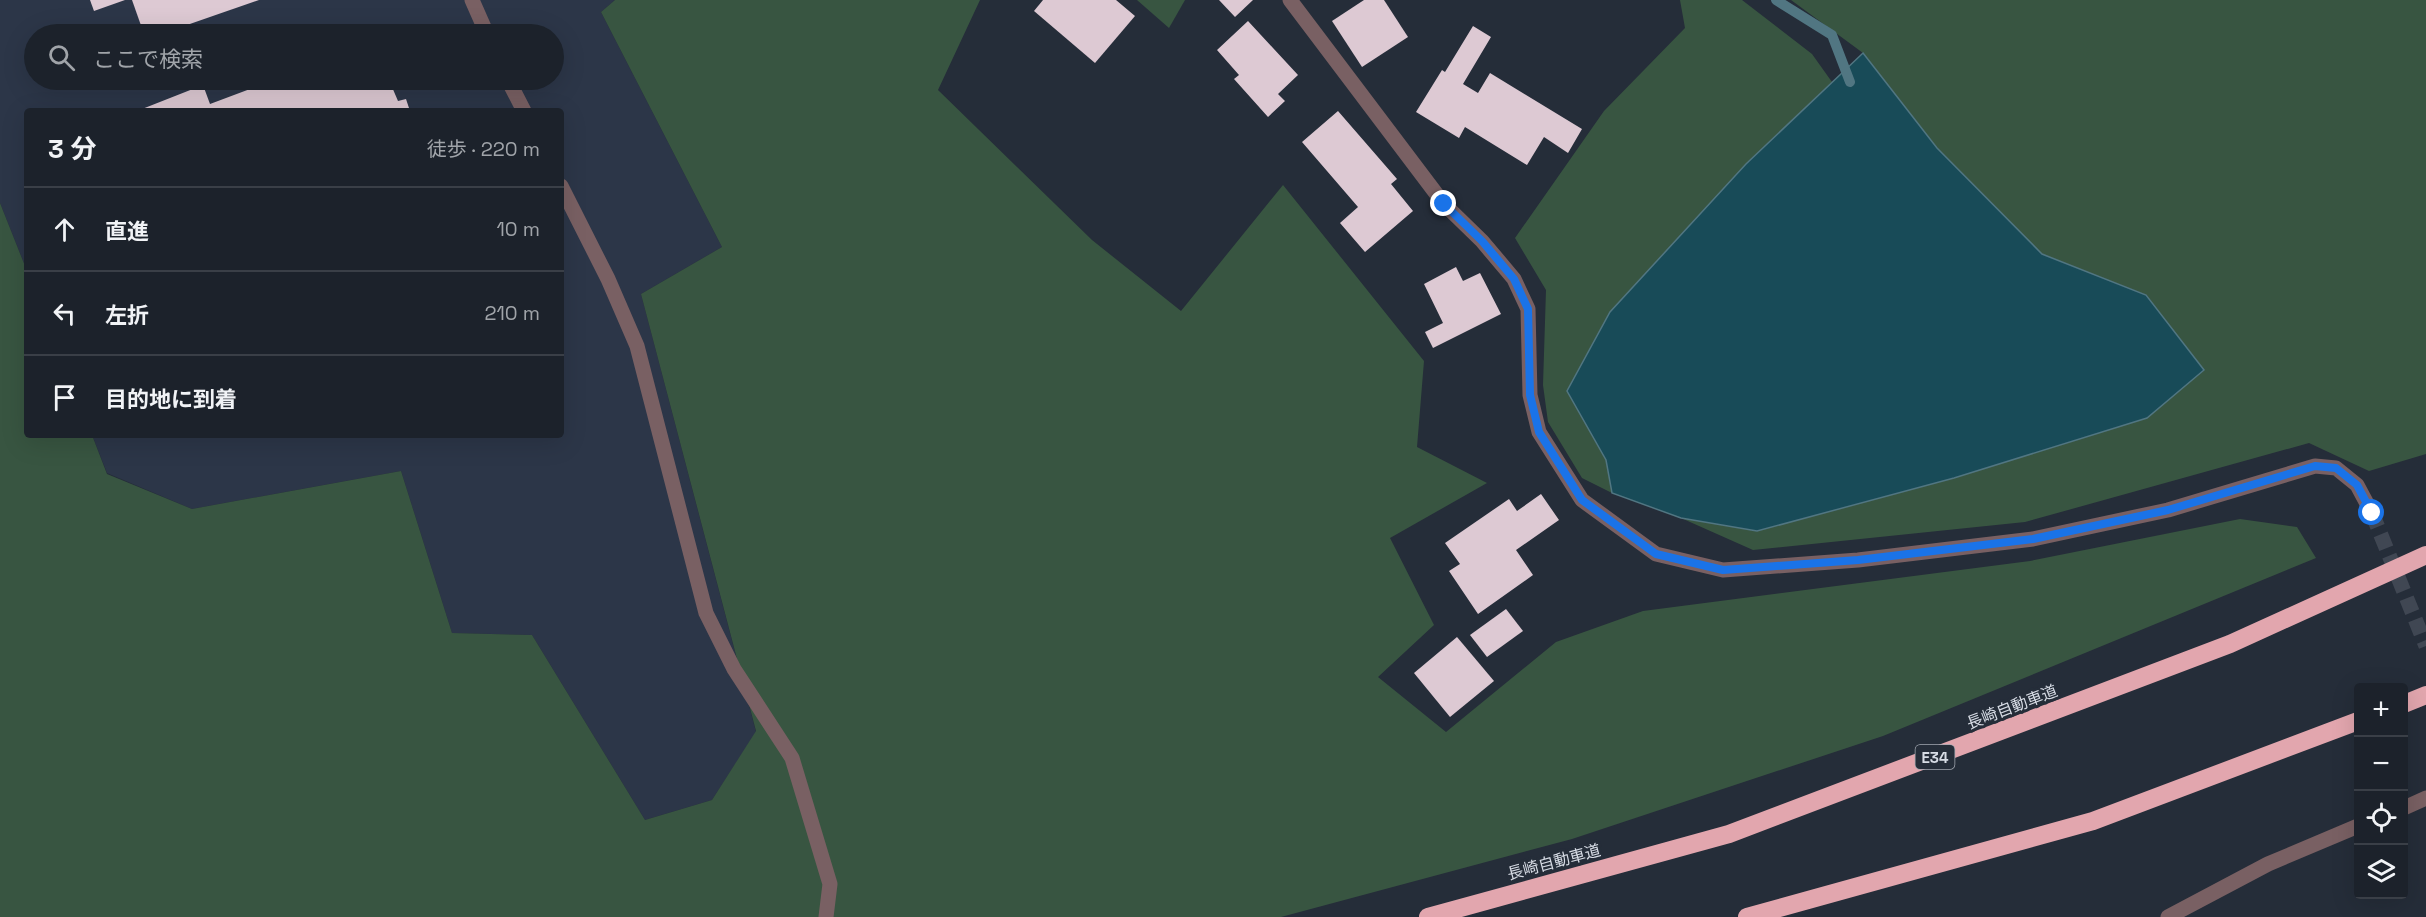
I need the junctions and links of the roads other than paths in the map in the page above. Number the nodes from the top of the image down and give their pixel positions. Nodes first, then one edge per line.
1 (472, 0) edge
2 (1290, 0) edge
3 (483, 24) edge
4 (513, 90) edge
5 (522, 108) edge
6 (564, 192) edge
7 (2372, 513) tunnel mouth
8 (2426, 555) edge
9 (2426, 695) edge
10 (2408, 702) edge
11 (2354, 722) edge
12 (2426, 798) edge
13 (2408, 806) edge
14 (2354, 828) edge
15 (826, 917) edge
16 (1428, 917) edge
17 (1747, 917) edge
18 (2168, 917) edge

1 - 3 street
2 - 7 street
4 - 5 street
6 - 15 street
8 - 16 highway, 長崎自動車道 / E34
9 - 10 highway
11 - 17 highway
12 - 13 street
14 - 18 street

